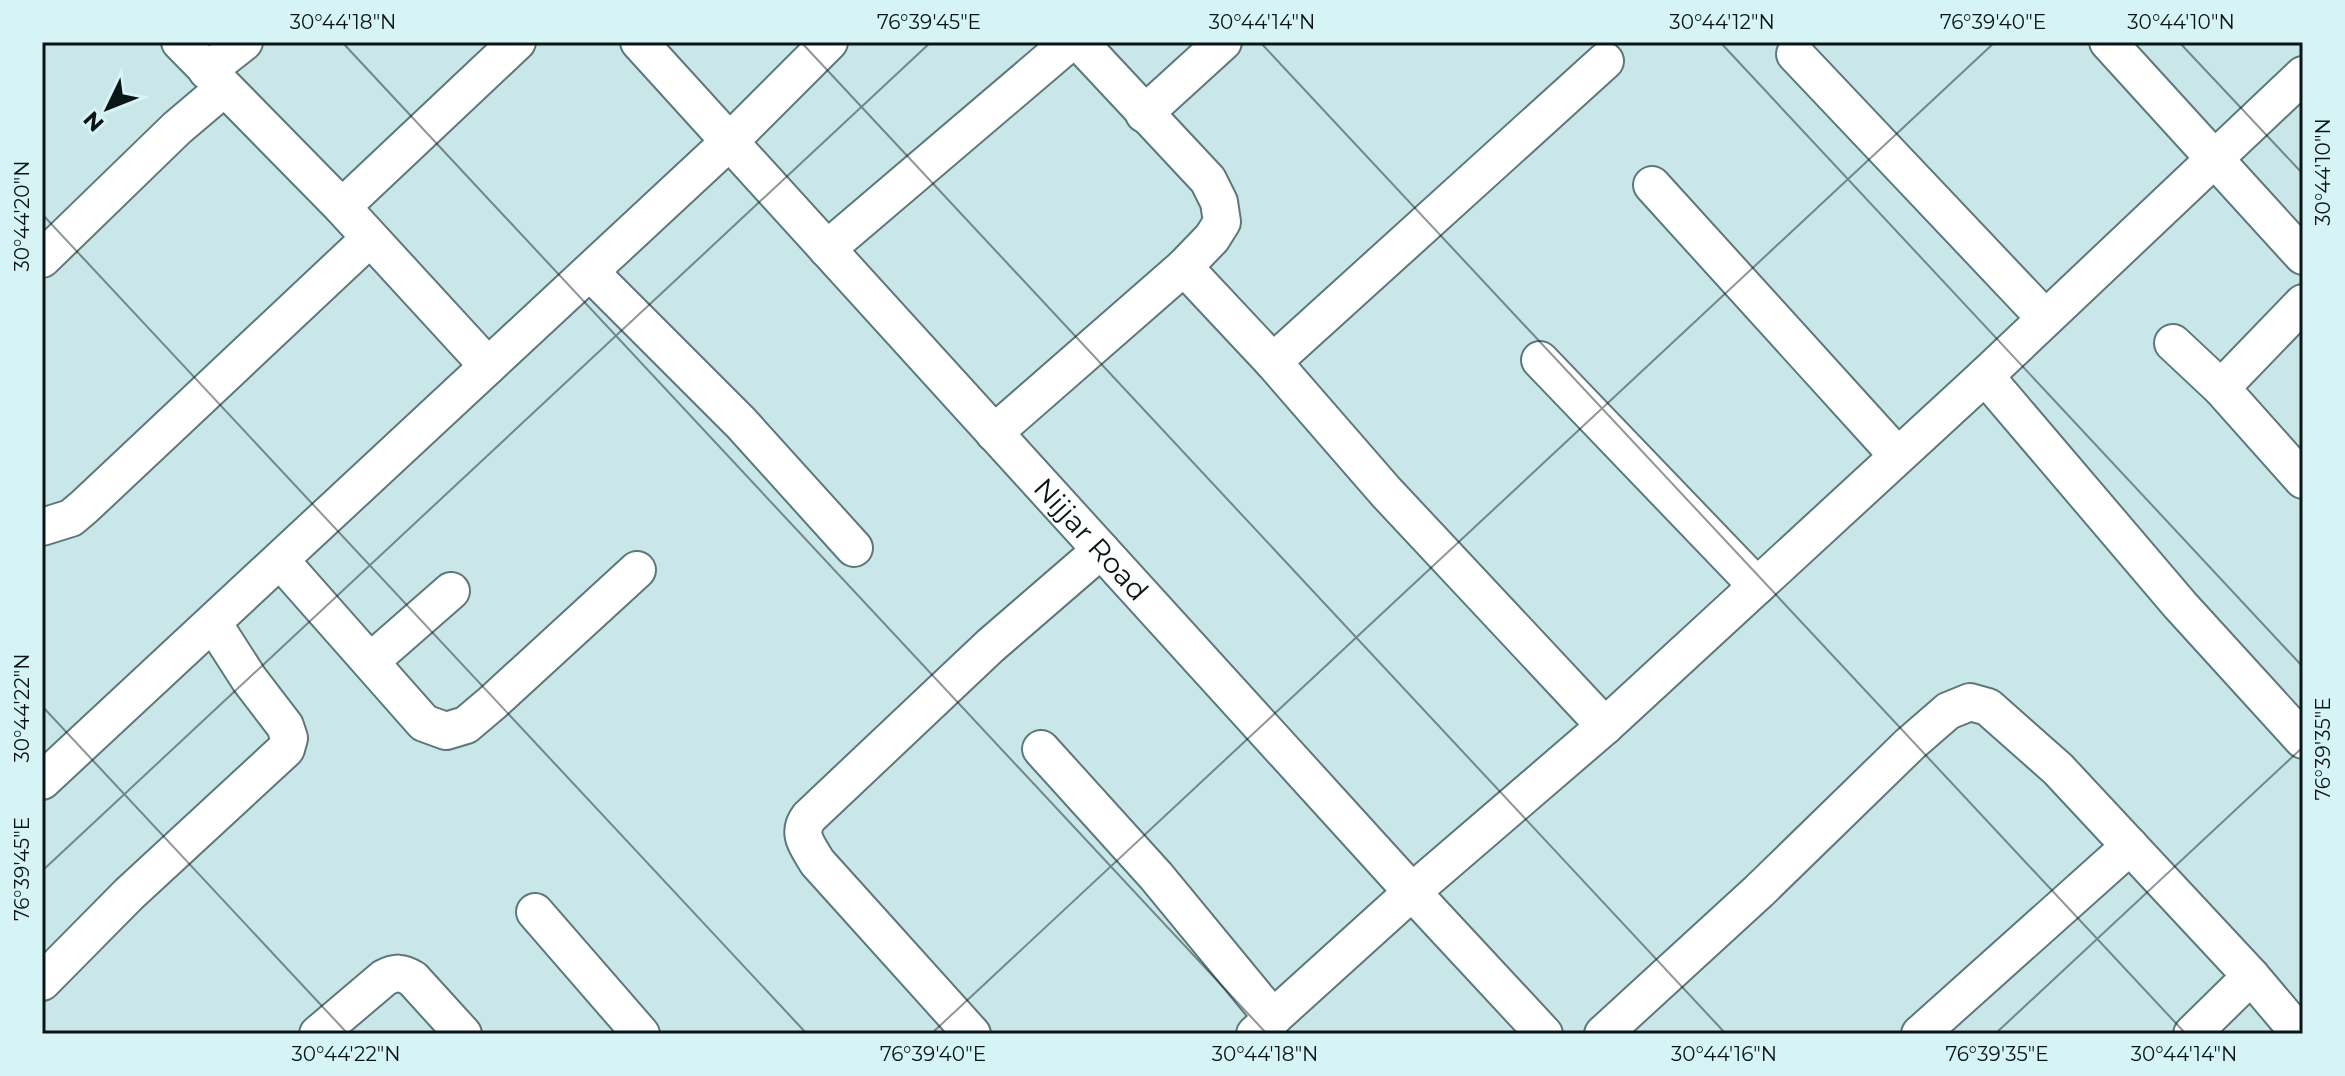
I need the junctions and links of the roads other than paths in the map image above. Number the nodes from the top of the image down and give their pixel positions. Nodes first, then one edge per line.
1 (180, 42) edge
2 (244, 42) edge
3 (517, 42) edge
4 (639, 42) edge
5 (829, 42) edge
6 (1070, 42) edge
7 (1079, 42) edge
8 (1223, 42) edge
9 (2108, 42) edge
10 (1795, 54) dead end
11 (1605, 61) dead end
12 (2303, 75) edge
13 (215, 80) junction
14 (1144, 114) junction
15 (730, 141) junction
16 (2213, 159) junction
17 (1652, 185) dead end
18 (342, 207) junction
19 (369, 239) junction
20 (827, 249) junction
21 (2303, 256) edge
22 (42, 259) edge
23 (1184, 267) junction
24 (590, 272) junction
25 (2303, 303) edge
26 (2045, 318) junction
27 (2173, 343) dead end
28 (1540, 360) dead end
29 (1273, 362) junction
30 (488, 366) junction
31 (1985, 376) junction
32 (2221, 388) junction
33 (994, 433) junction
34 (1897, 455) junction
35 (2303, 480) edge
36 (42, 527) edge
37 (854, 548) dead end
38 (1101, 550) junction
39 (280, 560) junction
40 (637, 570) dead end
41 (1757, 586) junction
42 (451, 591) dead end
43 (213, 623) junction
44 (371, 661) junction
45 (1605, 726) junction
46 (2303, 740) edge
47 (1041, 749) dead end
48 (42, 781) edge
49 (2130, 846) junction
50 (1412, 892) junction
51 (535, 912) dead end
52 (2251, 976) junction
53 (42, 982) edge
54 (1264, 1026) edge
55 (318, 1034) edge
56 (463, 1034) edge
57 (641, 1034) edge
58 (972, 1034) edge
59 (1544, 1034) edge
60 (1603, 1034) edge
61 (1920, 1034) edge
62 (2192, 1034) edge
63 (2300, 1034) edge

1 - 13 street
2 - 13 street
3 - 18 street
4 - 15 street, Nijjar Road
5 - 15 street
6 - 20 street
7 - 14 street
8 - 14 street
9 - 16 street
10 - 26 street
11 - 29 street
12 - 16 street
13 - 18 street
13 - 22 street
14 - 23 street
15 - 20 street, Nijjar Road
15 - 24 street
16 - 21 street
16 - 26 street
17 - 34 street
18 - 19 street
19 - 30 street
19 - 36 street
20 - 33 street, Nijjar Road
23 - 29 street
23 - 33 street
24 - 30 street
24 - 37 street
25 - 32 street
26 - 31 street
27 - 32 street
28 - 41 street
29 - 45 street
30 - 39 street
31 - 34 street
31 - 46 street
32 - 35 street
33 - 38 street, Nijjar Road
34 - 41 street
38 - 50 street, Nijjar Road
38 - 58 street
39 - 43 street
39 - 44 street
40 - 44 street
41 - 45 street
42 - 44 street
43 - 48 street
43 - 53 street
45 - 50 street
47 - 54 street
49 - 52 street
49 - 60 street
49 - 61 street
50 - 54 street
50 - 59 street, Nijjar Road
51 - 57 street
52 - 62 street
52 - 63 street
55 - 56 street

